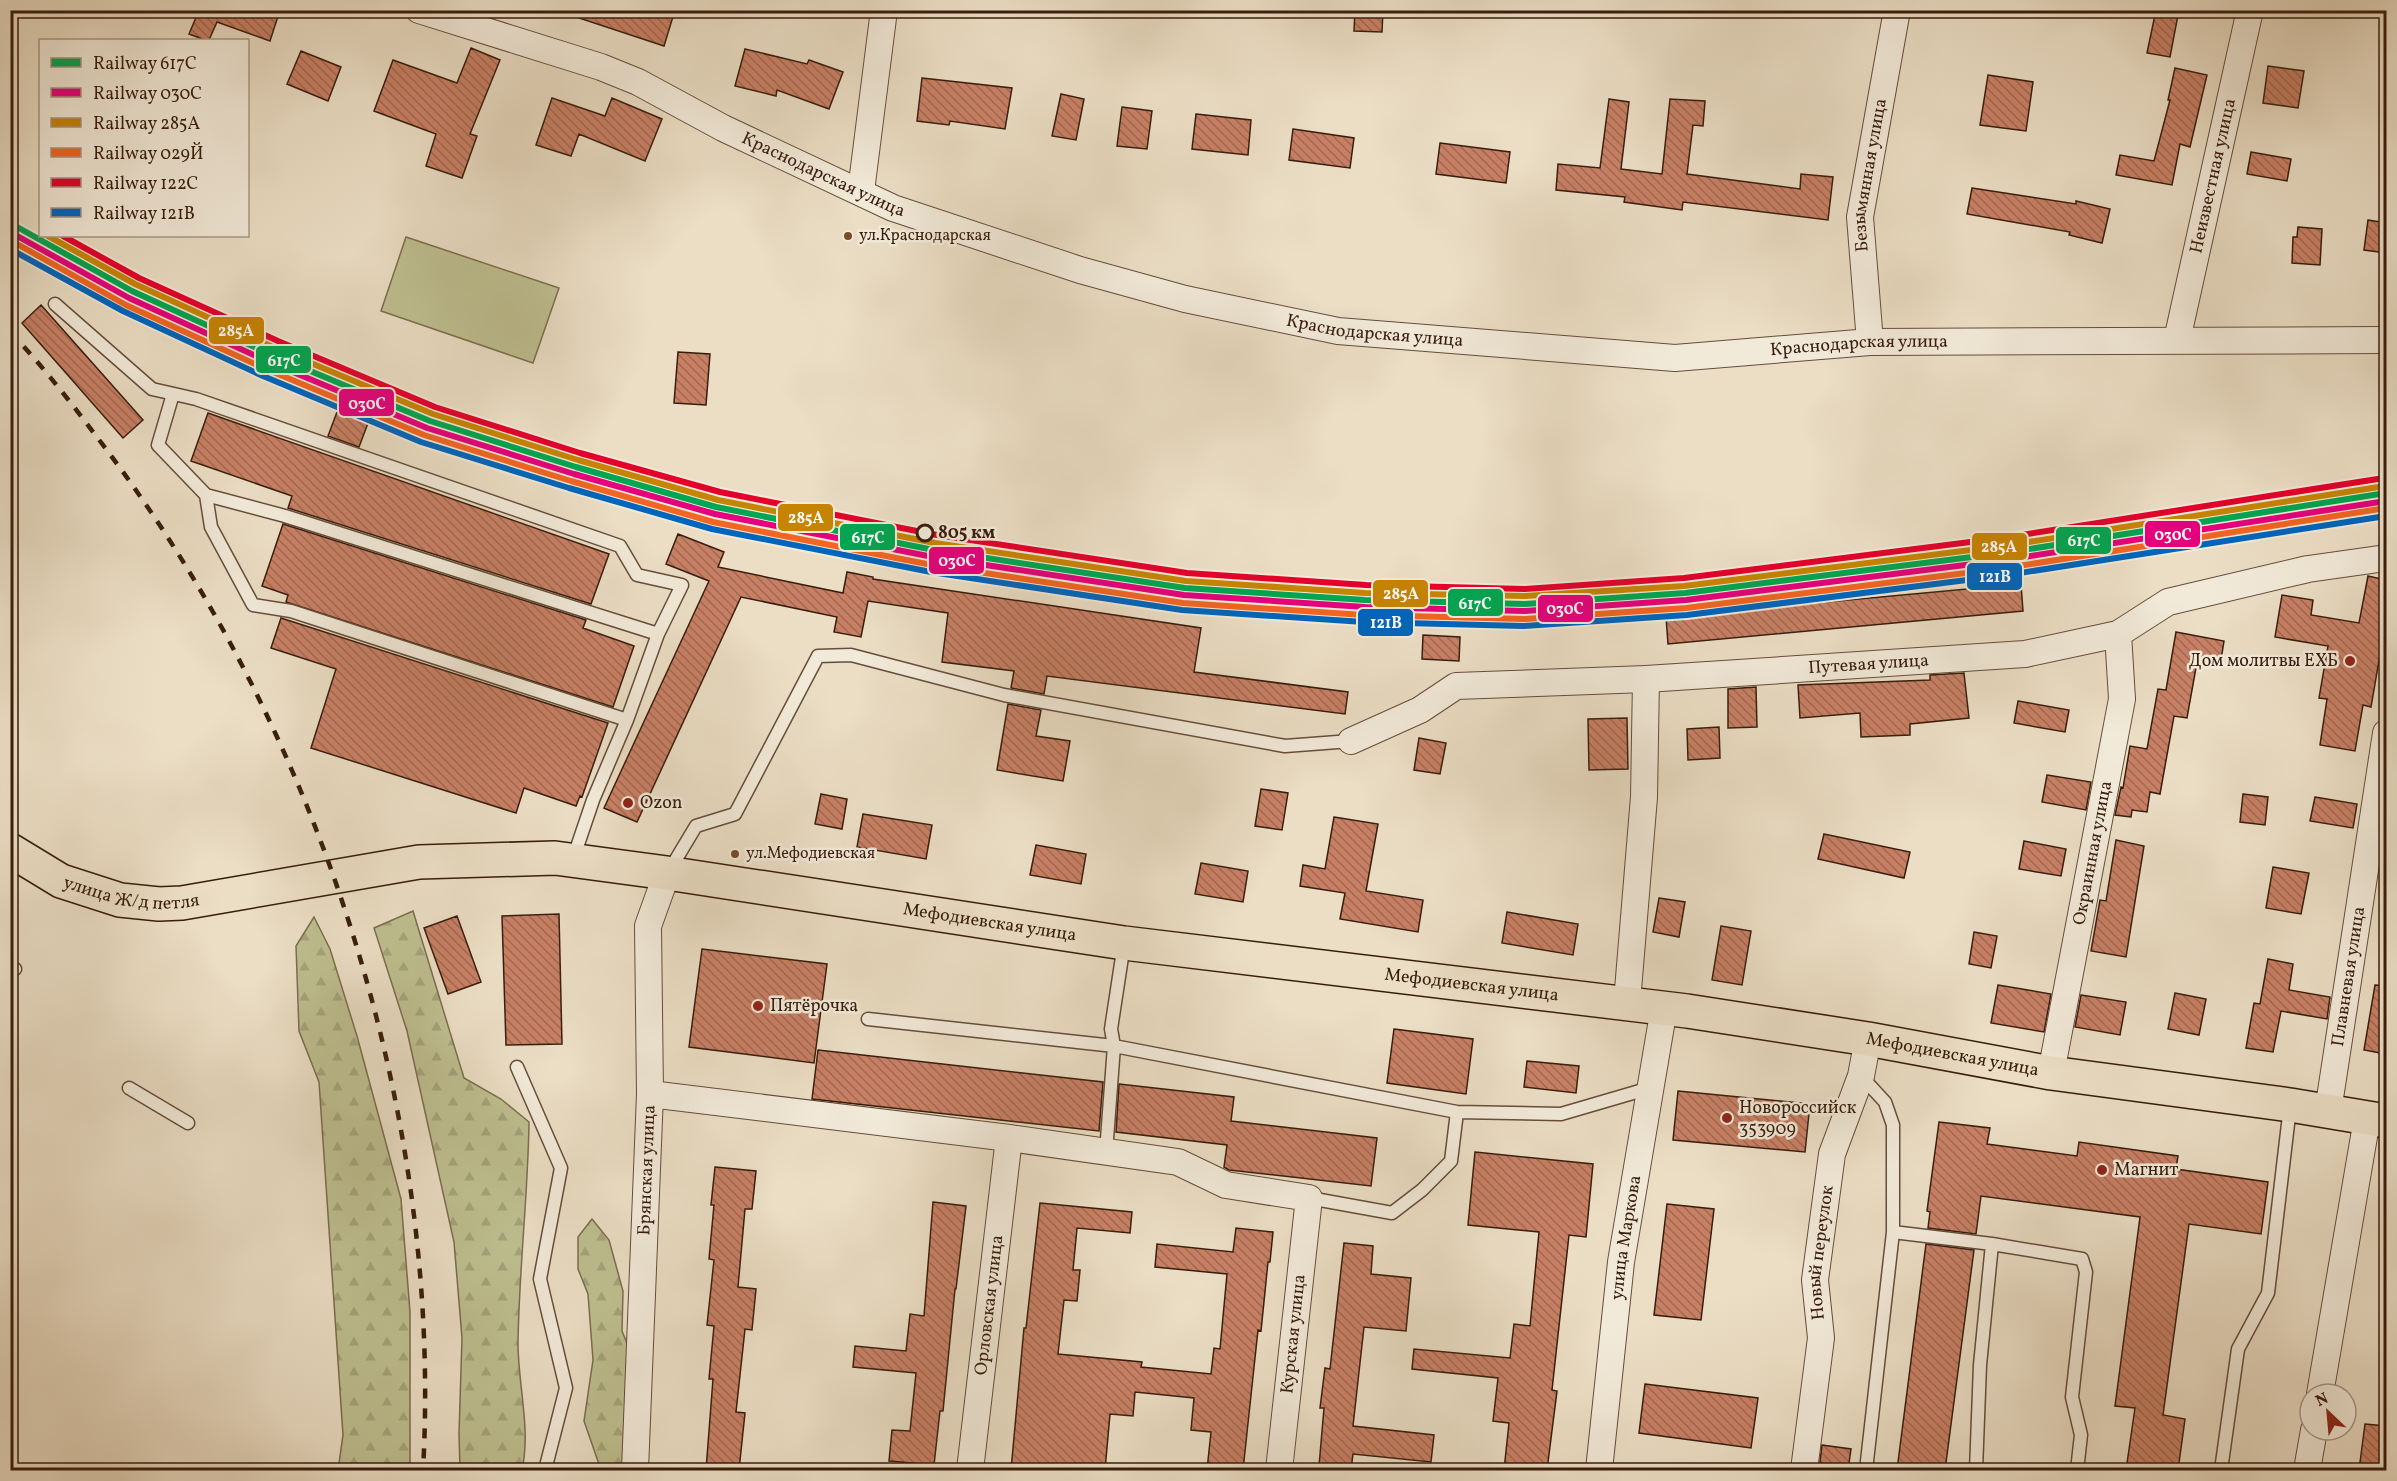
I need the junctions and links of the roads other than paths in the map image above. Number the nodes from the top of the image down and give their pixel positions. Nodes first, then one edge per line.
1 (419, 10) edge
2 (884, 10) edge
3 (1897, 10) edge
4 (2250, 10) edge
5 (861, 191) junction
6 (55, 304) dead end
7 (2177, 340) junction
8 (2386, 340) edge
9 (1870, 342) junction
10 (173, 394) junction
11 (206, 495) junction
12 (2386, 558) edge
13 (658, 634) junction
14 (2118, 634) junction
15 (1646, 679) junction
16 (627, 720) junction
17 (2386, 733) edge
18 (1351, 741) joint
19 (10, 850) edge
20 (564, 859) junction
21 (668, 873) junction
22 (1124, 943) junction
23 (1627, 1002) junction
24 (1664, 1008) junction
25 (868, 1019) dead end
26 (1868, 1039) junction
27 (1114, 1046) junction
28 (517, 1067) dead end
29 (2051, 1072) junction
30 (1861, 1076) junction
31 (129, 1088) dead end
32 (1650, 1088) junction
33 (650, 1094) junction
34 (2290, 1105) junction
35 (1457, 1112) junction
36 (2328, 1112) junction
37 (2377, 1120) edge
38 (188, 1123) dead end
39 (1009, 1138) junction
40 (1106, 1152) junction
41 (1309, 1198) junction
42 (1893, 1232) junction
43 (1992, 1244) junction
44 (2322, 1382) edge
45 (2312, 1442) edge
46 (545, 1470) edge
47 (635, 1470) edge
48 (970, 1470) edge
49 (1279, 1470) edge
50 (1599, 1470) edge
51 (1804, 1470) edge
52 (1866, 1470) edge
53 (1976, 1470) edge
54 (2077, 1470) edge
55 (2221, 1470) edge
56 (2307, 1470) edge

1 - 5 street, Краснодарская улица
2 - 5 street
3 - 9 street, Безымянная улица
4 - 7 street, Неизвестная улица
5 - 9 street, Краснодарская улица
6 - 10 lane
7 - 8 street, Краснодарская улица
7 - 9 street, Краснодарская улица
10 - 11 lane
10 - 13 lane
11 - 13 lane
11 - 16 lane
12 - 14 street, Путевая улица
13 - 16 lane
14 - 15 street, Путевая улица
14 - 29 street, Окраинная улица
15 - 18 street, Путевая улица
15 - 23 street
16 - 20 lane
17 - 36 street, Плавневая улица
18 - 21 lane
19 - 20 main road, улица Ж/д петля
20 - 21 main road, Мефодиевская улица
21 - 22 main road, Мефодиевская улица
21 - 33 street, Брянская улица
22 - 23 main road, Мефодиевская улица
22 - 27 lane
23 - 24 main road, Мефодиевская улица
24 - 26 main road, Мефодиевская улица
24 - 32 street, улица Маркова
25 - 27 lane
26 - 29 main road, Мефодиевская улица
26 - 30 street, Новый переулок
27 - 35 lane
27 - 40 lane
28 - 46 lane
29 - 34 main road, Мефодиевская улица
30 - 42 lane
30 - 51 street, Новый переулок
31 - 38 lane
32 - 35 lane
32 - 50 street, улица Маркова
33 - 39 street
33 - 47 street, Брянская улица
34 - 36 main road, Мефодиевская улица
34 - 55 lane
35 - 41 lane
36 - 37 main road, Мефодиевская улица
37 - 44 street
39 - 40 street
39 - 48 street, Орловская улица
40 - 41 street
41 - 49 street, Курская улица
42 - 43 lane
42 - 52 lane
43 - 53 lane
43 - 54 lane
45 - 56 street

